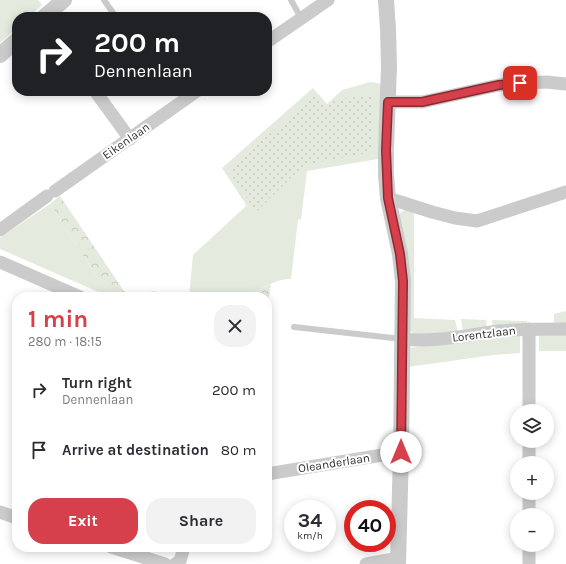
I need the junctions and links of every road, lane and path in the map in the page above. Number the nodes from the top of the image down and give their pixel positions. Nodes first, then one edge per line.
1 (64, 0) edge
2 (104, 0) edge
3 (291, 0) edge
4 (328, 0) edge
5 (386, 0) edge
6 (50, 12) edge
7 (112, 12) edge
8 (301, 18) junction
9 (272, 38) edge
10 (12, 44) edge
11 (0, 55) edge
12 (566, 84) edge
13 (99, 96) edge
14 (191, 96) edge
15 (388, 102) junction
16 (130, 139) junction
17 (566, 192) edge
18 (388, 198) junction
19 (0, 230) edge
20 (0, 262) edge
21 (68, 292) edge
22 (294, 328) dead end
23 (529, 329) junction
24 (566, 329) edge
25 (402, 339) junction
26 (529, 404) edge
27 (401, 452) junction
28 (272, 473) edge
29 (0, 512) edge
30 (12, 516) edge
31 (127, 552) edge
32 (183, 552) edge
33 (529, 552) edge
34 (398, 561) edge
35 (166, 564) edge
36 (175, 564) edge
37 (366, 564) edge
38 (529, 564) edge

1 - 6 street
2 - 7 lane
3 - 8 lane
4 - 8 street
5 - 15 street
8 - 9 street
10 - 11 street
12 - 15 street
13 - 16 street
14 - 16 street, Eikenlaan
15 - 18 street
16 - 19 street, Eikenlaan
17 - 18 street
18 - 25 street
20 - 21 street
22 - 25 lane
23 - 24 street, Lorentzlaan
23 - 25 street, Lorentzlaan
23 - 26 street
25 - 27 street
27 - 28 street, Oleanderlaan
27 - 34 street
29 - 30 street
31 - 35 street
32 - 36 street
33 - 38 street
34 - 37 street

